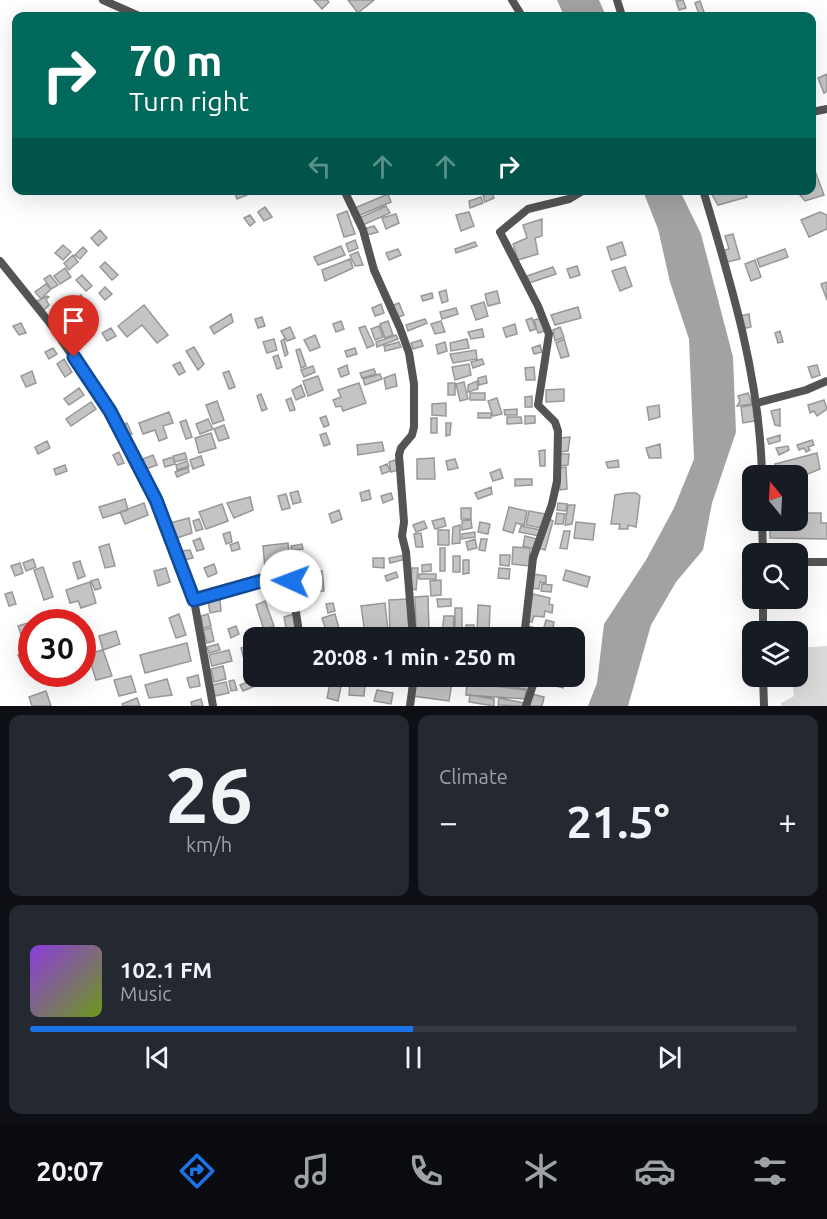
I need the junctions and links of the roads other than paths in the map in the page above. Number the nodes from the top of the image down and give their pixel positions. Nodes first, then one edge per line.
1 (103, 0) edge
2 (131, 12) edge
3 (346, 195) edge
4 (576, 195) edge
5 (705, 195) edge
6 (0, 261) edge
7 (827, 381) edge
8 (757, 404) junction
9 (761, 465) edge
10 (808, 562) edge
11 (827, 562) edge
12 (194, 600) junction
13 (298, 627) edge
14 (412, 627) edge
15 (525, 627) edge
16 (413, 687) edge
17 (532, 687) edge
18 (763, 687) edge
19 (213, 706) edge
20 (410, 706) edge
21 (526, 706) edge
22 (764, 706) edge

1 - 2 street
3 - 14 street
4 - 15 street
5 - 8 street
6 - 12 street
7 - 8 street
8 - 9 street
10 - 11 street
12 - 13 street
12 - 19 street
16 - 20 street
17 - 21 street
18 - 22 street

